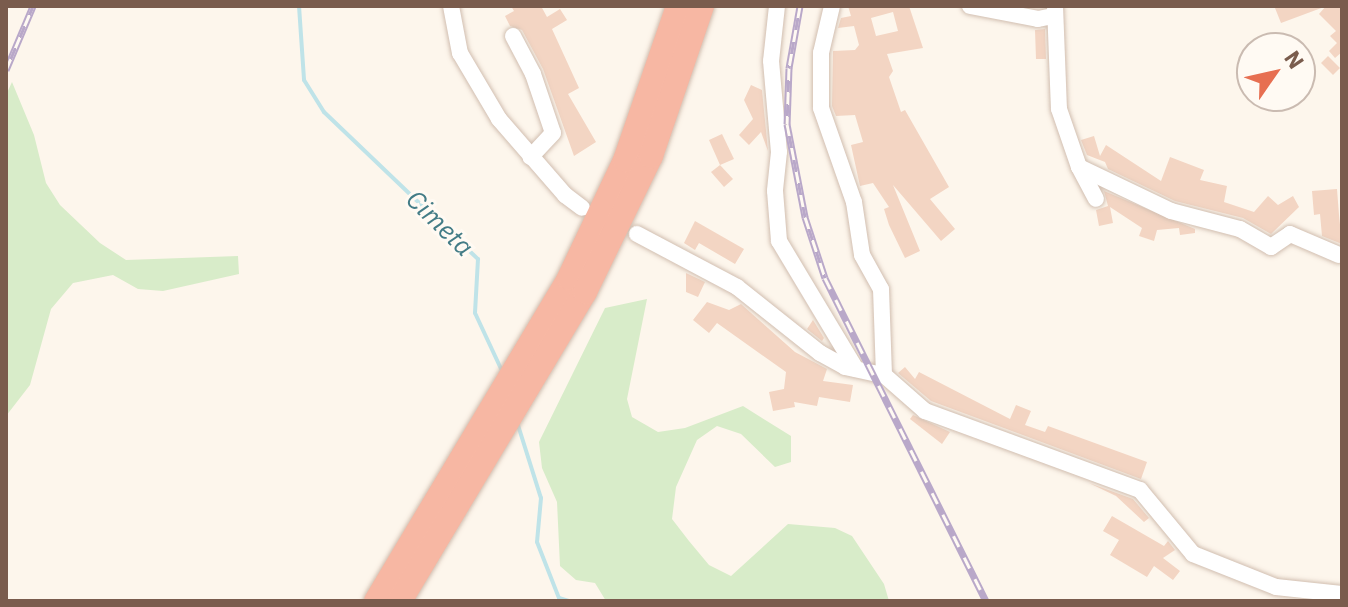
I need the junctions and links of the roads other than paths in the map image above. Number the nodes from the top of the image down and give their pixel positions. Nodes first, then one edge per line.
1 (451, 6) edge
2 (678, 6) edge
3 (702, 6) edge
4 (777, 6) edge
5 (832, 6) edge
6 (970, 6) edge
7 (1055, 11) edge
8 (513, 36) dead end
9 (531, 157) junction
10 (1079, 167) junction
11 (1096, 199) dead end
12 (582, 208) dead end
13 (637, 234) dead end
14 (1339, 255) dead end
15 (577, 285) junction
16 (856, 369) junction
17 (884, 375) junction
18 (1342, 594) edge
19 (376, 601) edge
20 (400, 601) edge

1 - 9 street
2 - 15 highway
3 - 15 highway
4 - 16 street
5 - 17 street
6 - 7 street
7 - 10 street
8 - 9 street
9 - 12 street
10 - 11 street
10 - 14 street
13 - 16 street
15 - 19 highway
15 - 20 highway
16 - 17 street
17 - 18 street

